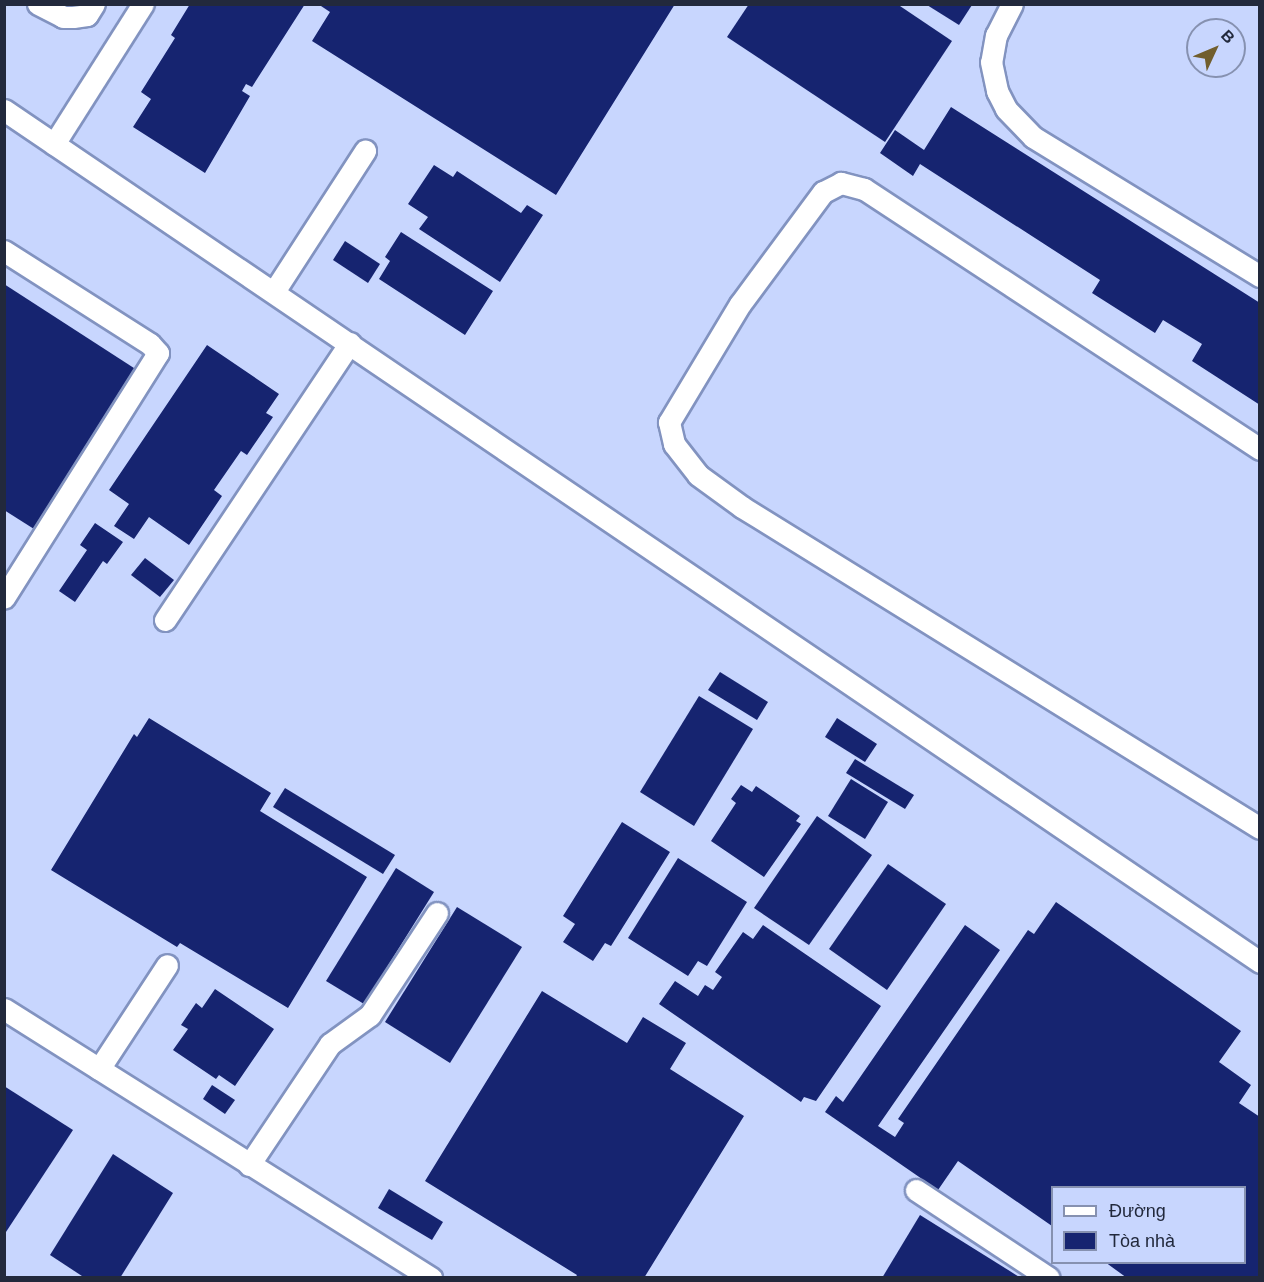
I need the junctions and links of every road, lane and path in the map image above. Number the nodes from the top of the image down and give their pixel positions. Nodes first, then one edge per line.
1 (38, 4) edge
2 (94, 4) edge
3 (143, 4) edge
4 (1012, 4) edge
5 (4, 110) edge
6 (54, 144) junction
7 (365, 151) dead end
8 (4, 251) edge
9 (1260, 276) edge
10 (275, 290) junction
11 (350, 343) junction
12 (1260, 449) edge
13 (4, 598) edge
14 (165, 620) dead end
15 (1260, 828) edge
16 (437, 913) dead end
17 (1260, 962) edge
18 (167, 965) dead end
19 (4, 1009) edge
20 (99, 1069) junction
21 (249, 1165) junction
22 (916, 1190) dead end
23 (432, 1278) edge
24 (1049, 1278) edge

1 - 2 lane
3 - 6 lane
4 - 9 lane
5 - 6 lane
6 - 10 lane
7 - 10 lane
8 - 13 lane
10 - 11 lane
11 - 14 lane
11 - 17 lane
12 - 15 lane
16 - 21 lane
18 - 20 lane
19 - 20 lane
20 - 21 lane
21 - 23 lane
22 - 24 lane

